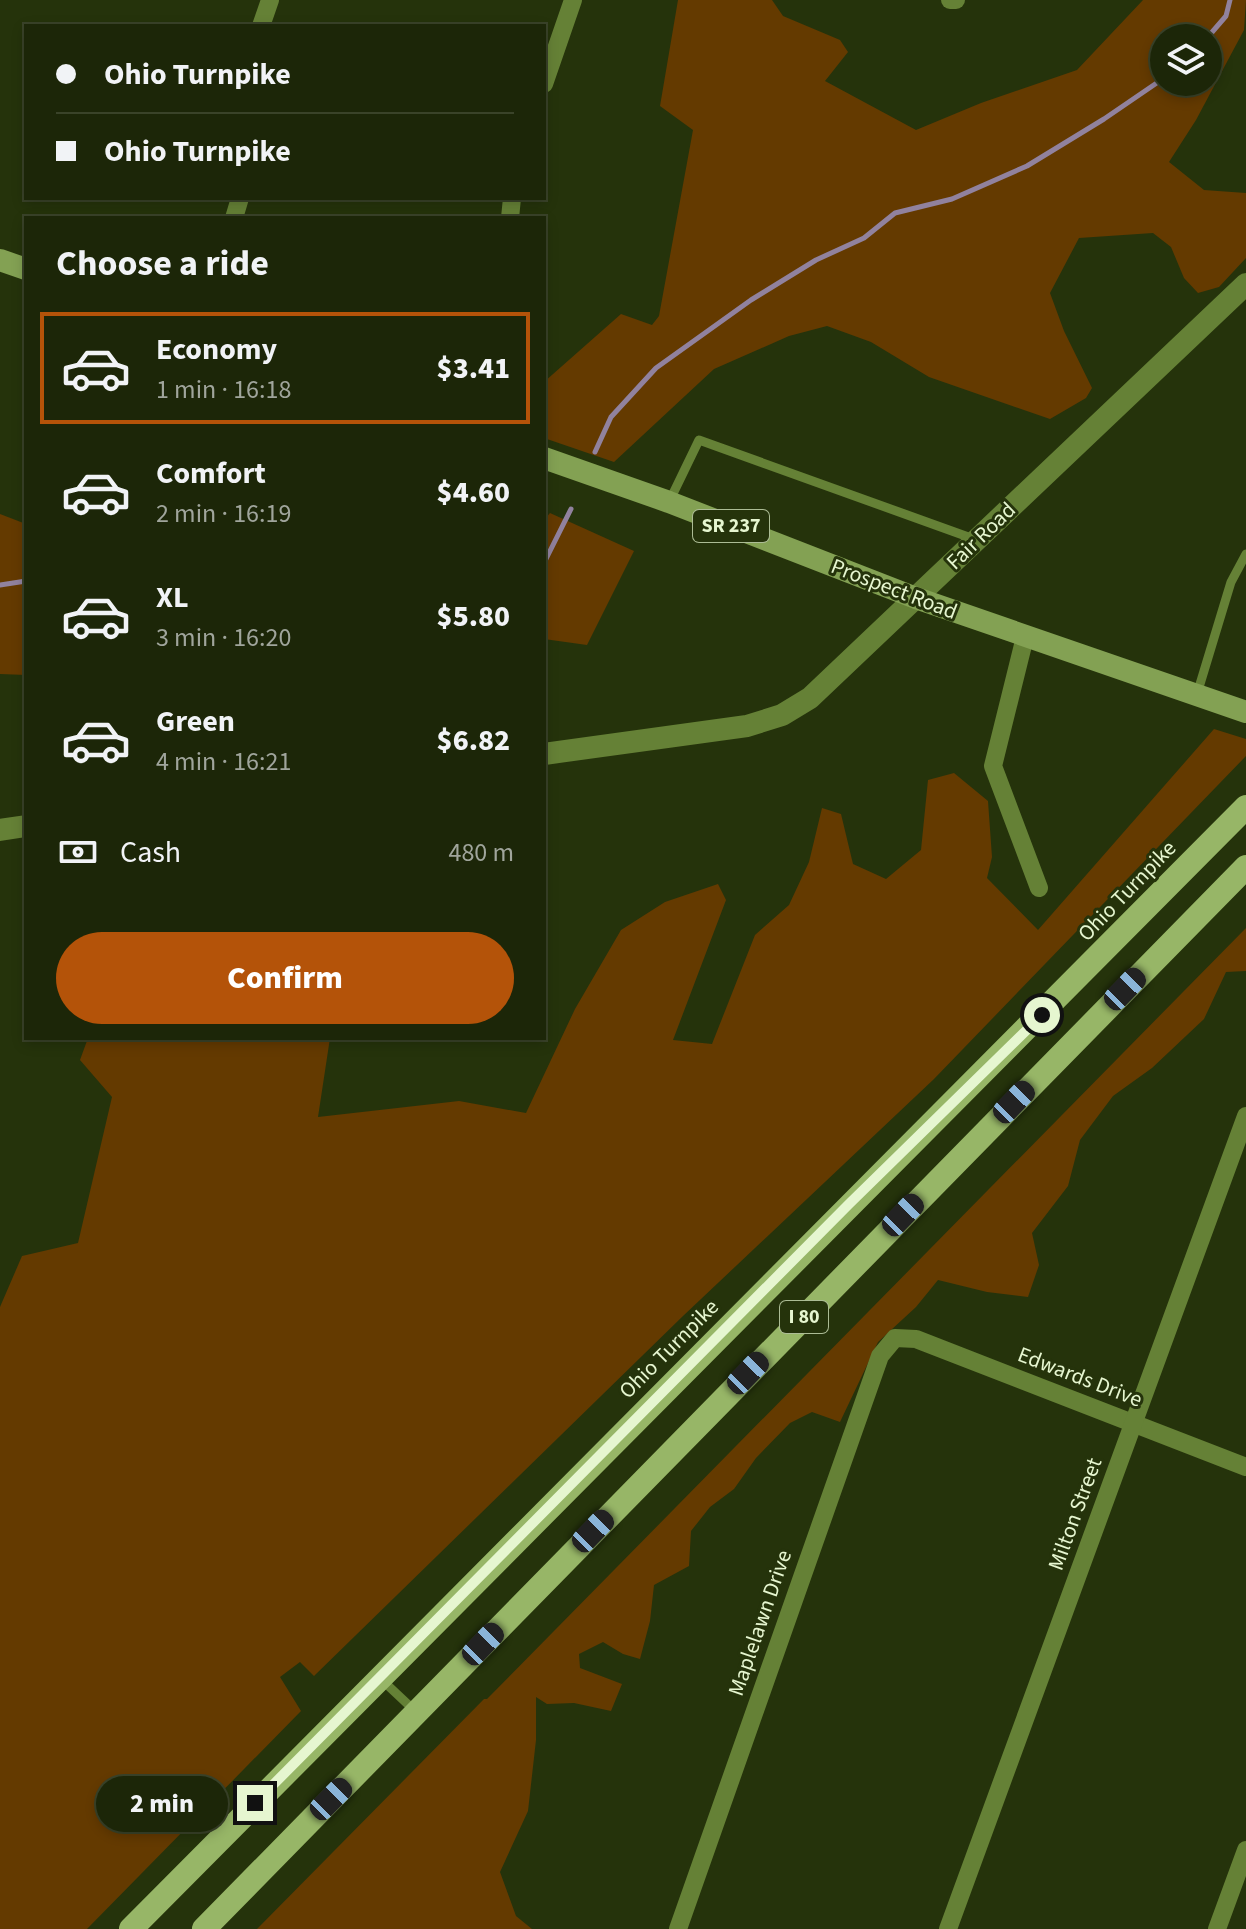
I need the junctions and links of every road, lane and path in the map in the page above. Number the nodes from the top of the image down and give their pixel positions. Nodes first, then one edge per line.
1 (270, 0) edge
2 (573, 0) edge
3 (262, 24) edge
4 (546, 78) edge
5 (0, 260) edge
6 (24, 268) edge
7 (1246, 284) edge
8 (546, 459) edge
9 (669, 502) junction
10 (977, 540) junction
11 (1246, 554) edge
12 (916, 598) junction
13 (1025, 637) junction
14 (1196, 695) junction
15 (1246, 712) edge
16 (546, 754) edge
17 (1246, 807) edge
18 (24, 826) edge
19 (0, 830) edge
20 (1246, 867) edge
21 (1039, 888) dead end
22 (1246, 1116) edge
23 (895, 1338) joint
24 (1133, 1424) junction
25 (1246, 1467) edge
26 (380, 1678) junction
27 (416, 1712) junction
28 (1246, 1850) edge
29 (131, 1929) edge
30 (204, 1929) edge
31 (678, 1929) edge
32 (948, 1929) edge
33 (1217, 1929) edge

1 - 3 street
2 - 4 street
5 - 6 main road
7 - 10 street, Fair Road
8 - 9 main road, Prospect Road / SR 237
9 - 10 lane
9 - 12 main road, Prospect Road / SR 237
10 - 12 street, Fair Road
11 - 14 lane
12 - 13 main road, Prospect Road / SR 237
12 - 16 street, Fair Road
13 - 14 main road, Prospect Road / SR 237
13 - 21 street
14 - 15 main road, Prospect Road / SR 237
17 - 26 highway, Ohio Turnpike / I 80
18 - 19 street
20 - 27 highway, I 80
22 - 24 street, Milton Street
23 - 24 street, Edwards Drive
23 - 31 street, Maplelawn Drive
24 - 25 street, Edwards Drive
24 - 32 street, Milton Street
26 - 27 lane
26 - 29 highway, Ohio Turnpike / I 80
27 - 30 highway, I 80
28 - 33 street

